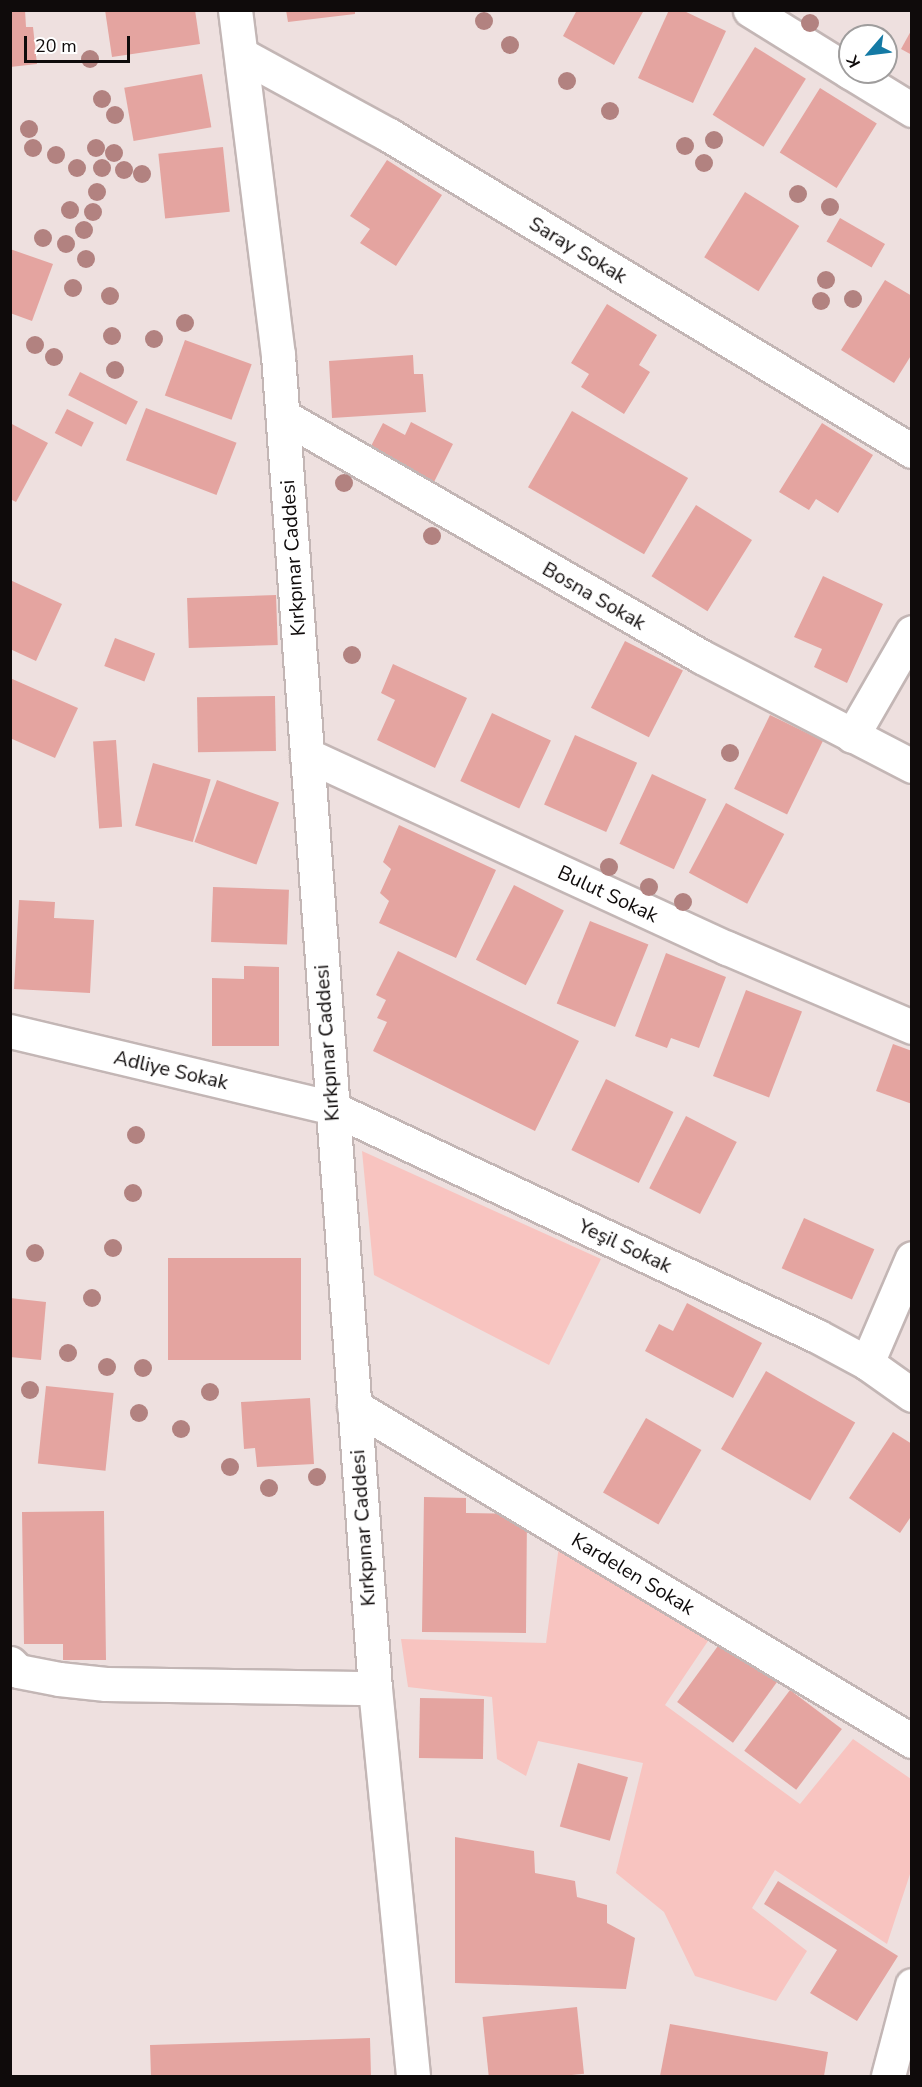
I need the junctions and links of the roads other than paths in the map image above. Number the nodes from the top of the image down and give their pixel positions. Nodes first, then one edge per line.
1 (235, 10) edge
2 (750, 10) edge
3 (242, 55) junction
4 (838, 65) edge
5 (870, 84) edge
6 (912, 110) edge
7 (283, 416) junction
8 (912, 452) edge
9 (912, 633) edge
10 (852, 736) junction
11 (307, 755) junction
12 (912, 766) edge
13 (912, 1027) edge
14 (10, 1031) edge
15 (332, 1108) junction
16 (912, 1258) edge
17 (867, 1363) junction
18 (912, 1395) edge
19 (354, 1406) junction
20 (10, 1663) edge
21 (375, 1688) junction
22 (912, 1742) edge
23 (912, 1985) edge
24 (413, 2076) edge
25 (888, 2076) edge

1 - 3 street, Kırkpınar Caddesi
2 - 4 street
3 - 7 street, Kırkpınar Caddesi
3 - 8 street, Saray Sokak
5 - 6 street
7 - 10 street, Bosna Sokak
7 - 11 street, Kırkpınar Caddesi
9 - 10 street
10 - 12 street, Bosna Sokak
11 - 13 street, Bulut Sokak
11 - 15 street, Kırkpınar Caddesi
14 - 15 street, Adliye Sokak
15 - 17 street, Yeşil Sokak
15 - 19 street, Kırkpınar Caddesi
16 - 17 street
17 - 18 street, Yeşil Sokak
19 - 21 street, Kırkpınar Caddesi
19 - 22 street, Kardelen Sokak
20 - 21 street
21 - 24 street, Kırkpınar Caddesi
23 - 25 street

